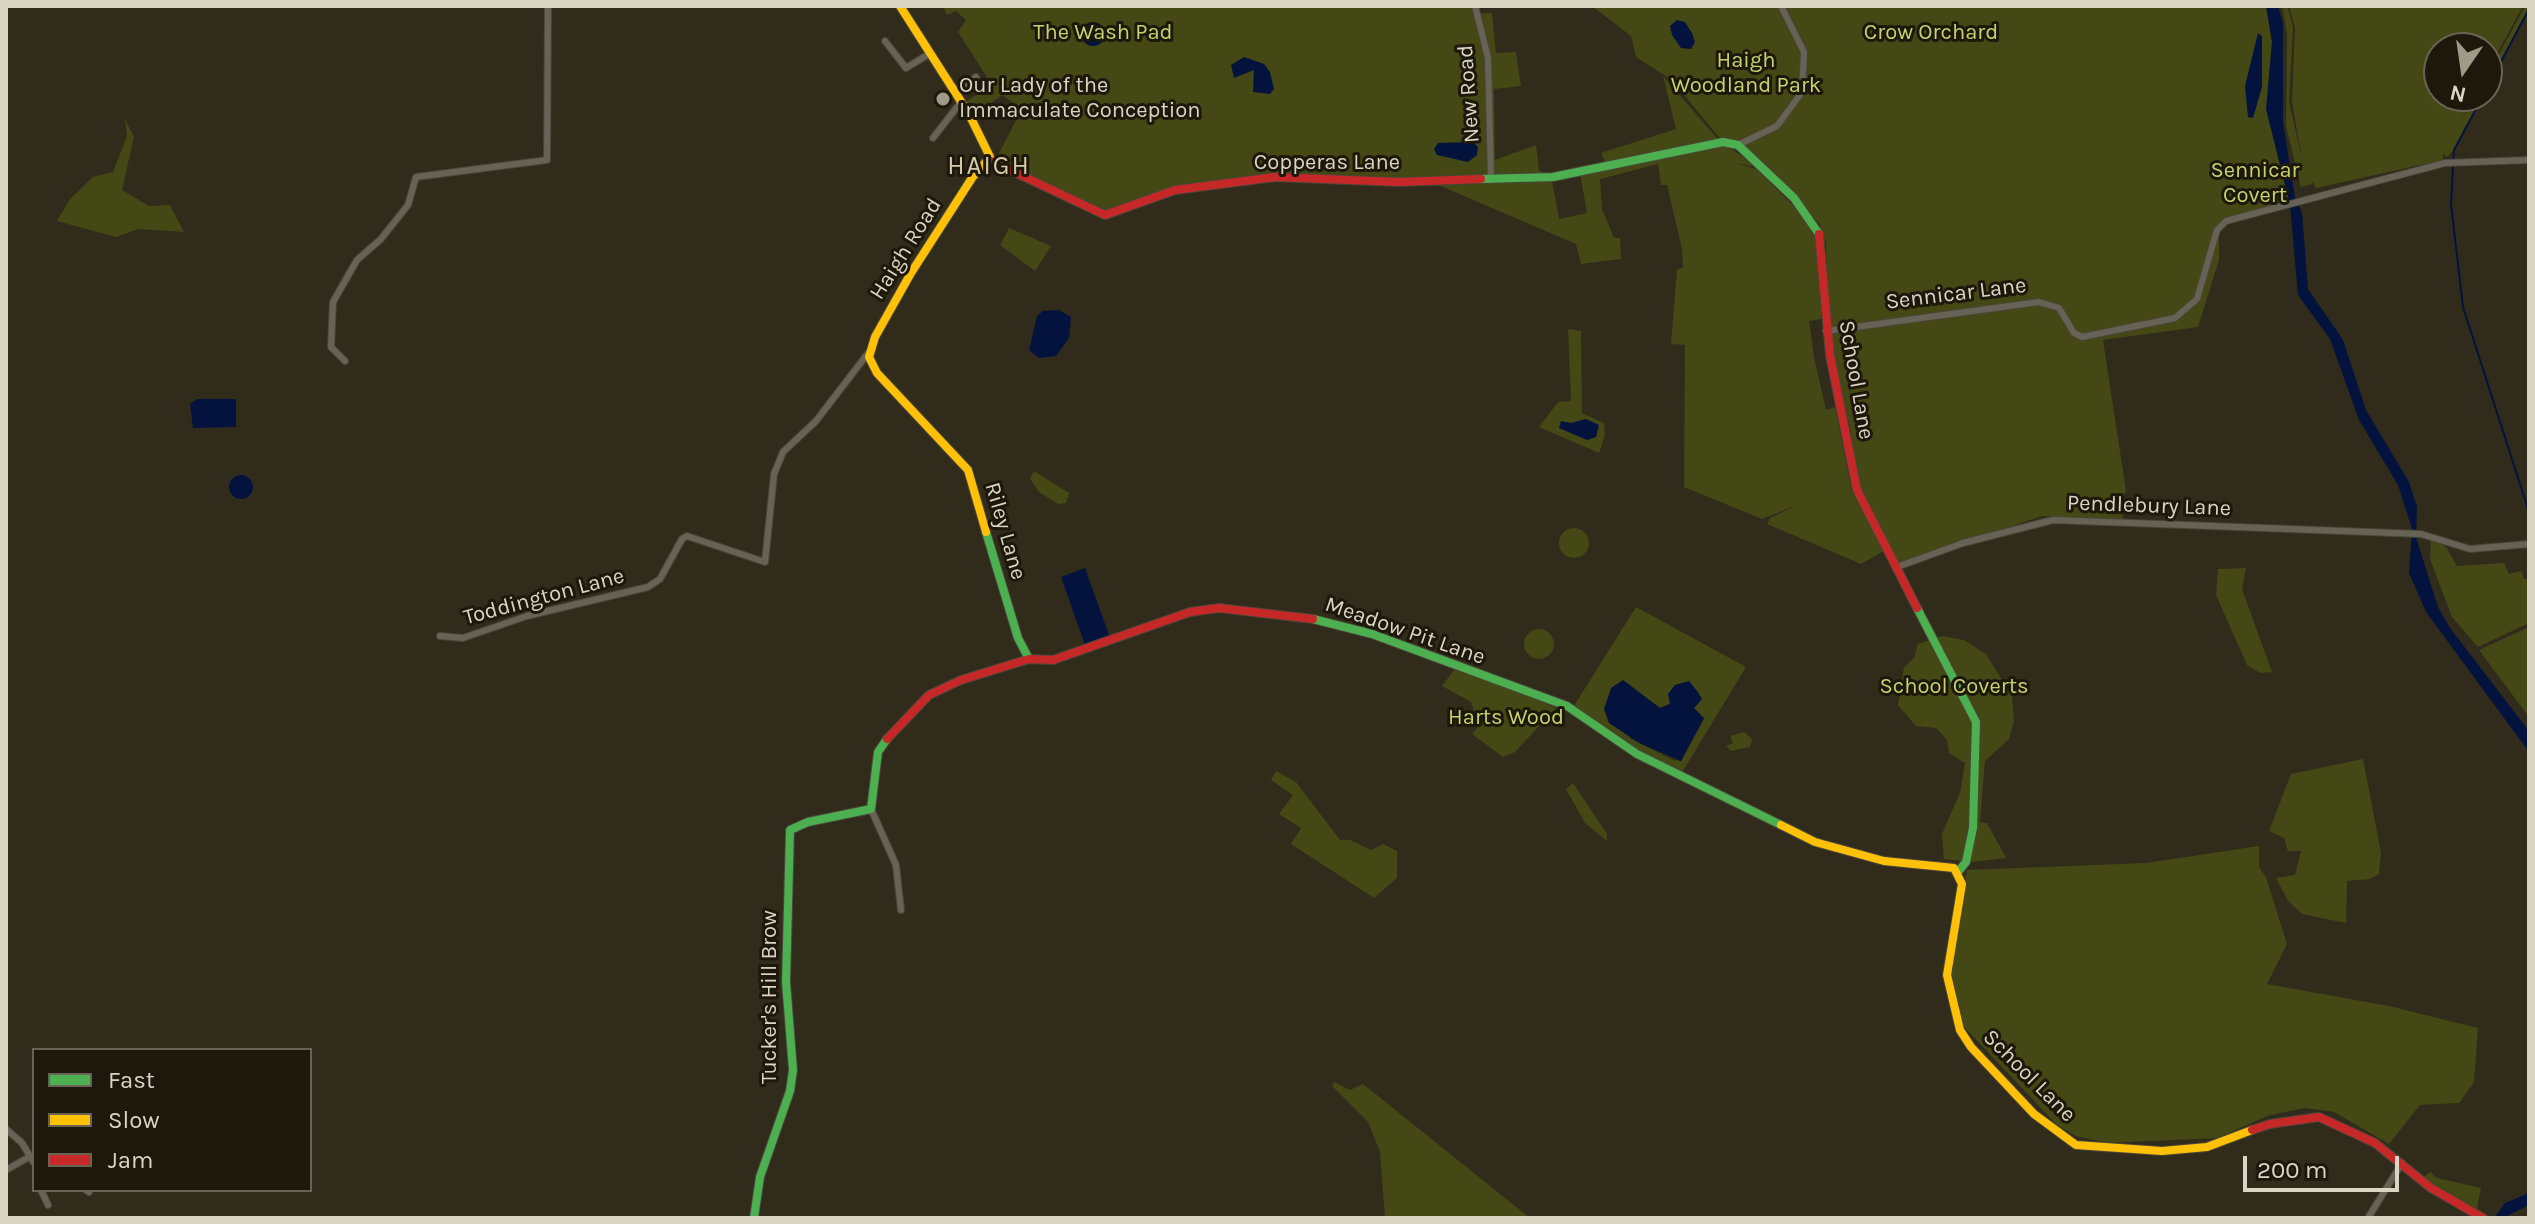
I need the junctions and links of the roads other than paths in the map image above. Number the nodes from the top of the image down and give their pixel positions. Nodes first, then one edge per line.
1 (548, 6) edge
2 (900, 6) edge
3 (1475, 6) edge
4 (1781, 6) edge
5 (885, 41) dead end
6 (929, 54) junction
7 (976, 77) dead end
8 (954, 91) junction
9 (961, 102) junction
10 (933, 138) dead end
11 (1738, 145) junction
12 (989, 160) junction
13 (2529, 160) edge
14 (1491, 180) junction
15 (1826, 331) junction
16 (869, 352) junction
17 (345, 361) dead end
18 (2529, 544) edge
19 (1897, 567) junction
20 (440, 636) dead end
21 (1029, 659) junction
22 (871, 809) junction
23 (1958, 872) junction
24 (901, 910) dead end
25 (6, 1129) edge
26 (32, 1160) edge
27 (2402, 1162) junction
28 (6, 1170) edge
29 (44, 1192) edge
30 (48, 1205) dead end
31 (754, 1218) edge
32 (2368, 1218) edge
33 (2483, 1218) edge

1 - 17 street
2 - 6 main road
3 - 14 street, New Road
4 - 11 street
5 - 6 street
6 - 8 main road
7 - 8 street
8 - 9 main road
9 - 10 street
9 - 12 main road
11 - 14 main road
11 - 15 main road, School Lane
12 - 14 main road, Copperas Lane
12 - 16 main road, Haigh Road
13 - 15 street, Sennicar Lane
15 - 19 main road, School Lane
16 - 20 street, Toddington Lane
16 - 21 main road, Riley Lane
18 - 19 street, Pendlebury Lane
19 - 23 main road, School Lane
21 - 22 main road, Meadow Pit Lane
21 - 23 main road, Meadow Pit Lane
22 - 24 street
22 - 31 main road, Tucker's Hill Brow
23 - 27 main road, School Lane
25 - 26 street
26 - 28 street
27 - 32 street
27 - 33 main road
29 - 30 street

